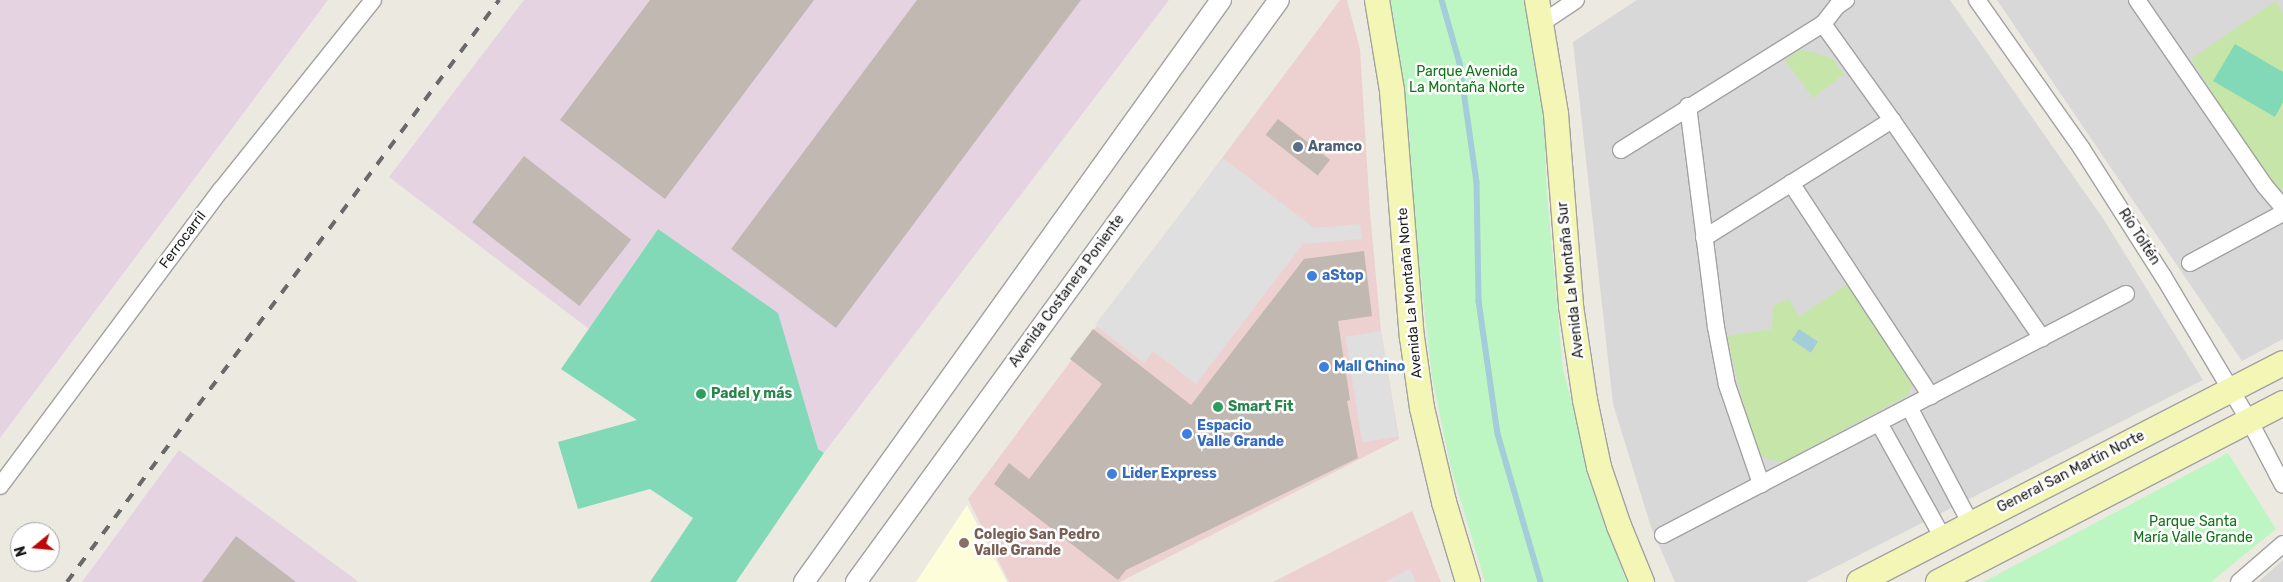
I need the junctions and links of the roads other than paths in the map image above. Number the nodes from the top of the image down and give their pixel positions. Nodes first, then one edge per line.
1 (373, 0) edge
2 (1221, 0) edge
3 (1279, 0) edge
4 (1377, 0) edge
5 (1537, 0) edge
6 (1576, 0) edge
7 (1846, 0) edge
8 (1977, 0) edge
9 (2137, 0) edge
10 (1542, 23) junction
11 (1823, 24) junction
12 (1688, 106) junction
13 (1892, 120) junction
14 (1621, 150) dead end
15 (1791, 183) junction
16 (2283, 208) edge
17 (2283, 213) edge
18 (1704, 238) junction
19 (2190, 263) dead end
20 (2126, 294) dead end
21 (2042, 338) junction
22 (2283, 363) edge
23 (2232, 390) junction
24 (1932, 396) junction
25 (2283, 403) edge
26 (1909, 407) junction
27 (2249, 420) junction
28 (1879, 423) junction
29 (1761, 484) junction
30 (0, 486) edge
31 (2283, 486) edge
32 (1971, 524) junction
33 (1663, 535) dead end
34 (1943, 538) junction
35 (2283, 544) edge
36 (804, 582) edge
37 (856, 582) edge
38 (1468, 582) edge
39 (1642, 582) edge
40 (1859, 582) edge
41 (1938, 582) edge
42 (2239, 582) edge

1 - 30 street, Ferrocarril
2 - 36 street
3 - 37 street, Avenida Costanera Poniente
4 - 38 main road, Avenida La Montaña Norte
5 - 10 main road, Avenida La Montaña Sur
6 - 10 street
7 - 11 street
8 - 23 street, Río Toltén
9 - 16 street
10 - 39 main road, Avenida La Montaña Sur
11 - 12 street
11 - 13 street
12 - 14 street
12 - 18 street
13 - 15 street
13 - 21 street
15 - 18 street
15 - 24 street
17 - 19 street
18 - 29 street
20 - 21 street
21 - 24 street
22 - 23 main road, General San Martín Norte
23 - 27 street, Río Toltén
23 - 32 main road, General San Martín Norte
24 - 26 street
25 - 27 main road
26 - 28 street
26 - 32 street
27 - 31 street, Río Toltén
27 - 41 main road
28 - 29 street
28 - 34 street
29 - 33 street
32 - 34 main road, General San Martín Norte
34 - 40 main road, General San Martín Norte
35 - 42 street

